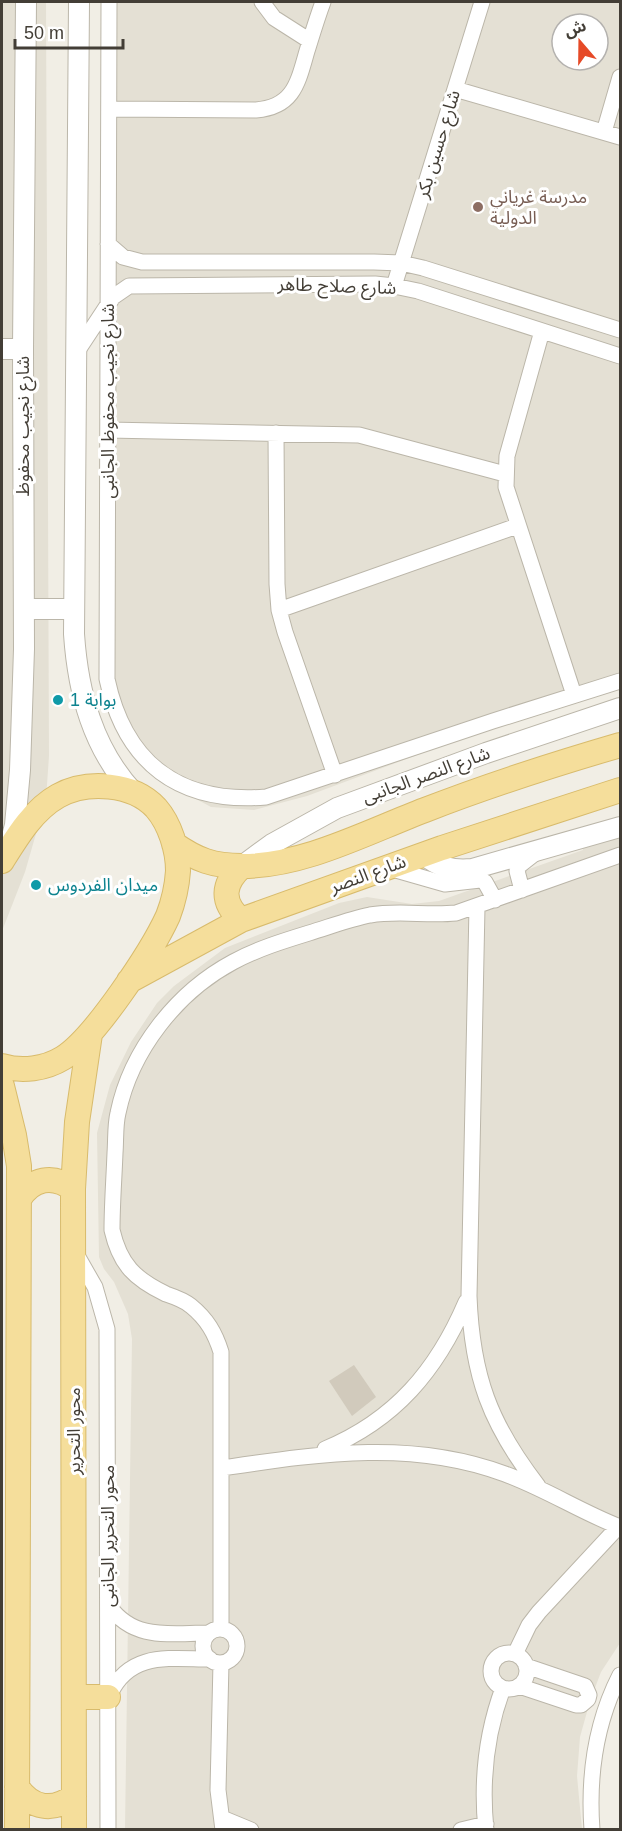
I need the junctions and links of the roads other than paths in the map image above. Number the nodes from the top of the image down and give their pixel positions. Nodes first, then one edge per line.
1 (26, 2) edge
2 (78, 2) edge
3 (109, 2) edge
4 (262, 2) edge
5 (323, 2) edge
6 (482, 2) edge
7 (310, 41) junction
8 (621, 77) edge
9 (455, 89) junction
10 (109, 109) junction
11 (604, 132) junction
12 (621, 137) edge
13 (108, 244) junction
14 (400, 263) junction
15 (394, 286) junction
16 (108, 305) junction
17 (621, 330) edge
18 (542, 331) junction
19 (2, 349) edge
20 (23, 349) junction
21 (76, 353) junction
22 (621, 356) edge
23 (108, 430) junction
24 (276, 433) junction
25 (505, 474) junction
26 (517, 526) junction
27 (24, 609) junction
28 (74, 609) junction
29 (279, 610) junction
30 (621, 681) edge
31 (574, 695) junction
32 (621, 708) edge
33 (621, 745) edge
34 (335, 775) junction
35 (621, 790) edge
36 (134, 793) junction
37 (621, 827) edge
38 (174, 844) junction
39 (539, 850) junction
40 (423, 854) junction
41 (5, 855) edge
42 (621, 855) edge
43 (242, 866) junction
44 (387, 867) junction
45 (522, 890) junction
46 (495, 900) junction
47 (477, 907) junction
48 (241, 921) junction
49 (127, 982) junction
50 (90, 1034) junction
51 (2, 1066) edge
52 (2, 1086) edge
53 (8, 1146) edge
54 (73, 1189) junction
55 (19, 1199) junction
56 (74, 1249) junction
57 (469, 1296) junction
58 (308, 1455) junction
59 (222, 1468) junction
60 (10, 1484) edge
61 (538, 1486) junction
62 (619, 1527) edge
63 (109, 1606) junction
64 (215, 1631) junction
65 (515, 1654) junction
66 (215, 1661) junction
67 (526, 1666) junction
68 (621, 1675) edge
69 (511, 1687) junction
70 (74, 1697) junction
71 (108, 1697) junction
72 (17, 1787) junction
73 (74, 1796) junction
74 (222, 1824) edge
75 (486, 1827) edge
76 (17, 1830) edge
77 (74, 1830) edge
78 (108, 1830) edge
79 (251, 1830) edge
80 (461, 1830) edge
81 (591, 1830) edge

1 - 20 street, شارع نجيب محفوظ
2 - 21 street
3 - 10 street, شارع نجيب محفوظ الجانبى
4 - 7 street
5 - 7 street
6 - 9 street, شارع حسين بكر
7 - 10 street
8 - 11 street
9 - 11 street
9 - 14 street, شارع حسين بكر
10 - 13 street, شارع نجيب محفوظ الجانبى
11 - 12 street
13 - 14 street, شارع صلاح طاهر
13 - 16 street, شارع نجيب محفوظ الجانبى
14 - 15 street, شارع حسين بكر
14 - 17 street, شارع صلاح طاهر
15 - 16 street, شارع صلاح طاهر
15 - 18 street, شارع صلاح طاهر
16 - 21 street, شارع صلاح طاهر
16 - 23 street, شارع نجيب محفوظ الجانبى
18 - 22 street, شارع صلاح طاهر
18 - 25 street
19 - 20 street
20 - 27 street, شارع نجيب محفوظ
21 - 28 street
23 - 24 street
23 - 34 street, شارع نجيب محفوظ الجانبى
24 - 25 street
24 - 29 street
25 - 26 street
26 - 29 street
26 - 31 street
27 - 28 street
27 - 41 street, شارع نجيب محفوظ
28 - 36 street
29 - 34 street
30 - 31 street, شارع نجيب محفوظ الجانبى
31 - 34 street, شارع نجيب محفوظ الجانبى
32 - 43 street, شارع النصر الجانبى
33 - 43 main road
35 - 40 main road, شارع النصر
36 - 38 main road
36 - 41 main road
37 - 39 street
38 - 43 main road
38 - 49 main road
39 - 40 street
39 - 45 street
40 - 44 main road, شارع النصر
42 - 45 street
43 - 48 main road
44 - 46 street
44 - 48 main road, شارع النصر
45 - 46 street
46 - 47 street
47 - 57 street
47 - 59 street
48 - 49 main road, شارع النصر
49 - 50 main road
50 - 51 main road
50 - 54 main road, محور التحرير
52 - 53 main road
53 - 55 main road
54 - 55 main road
54 - 56 main road, محور التحرير
55 - 60 main road
56 - 63 street, محور التحرير الجانبى
56 - 70 main road, محور التحرير
57 - 58 street
57 - 61 street
58 - 59 street
58 - 61 street
59 - 64 street
60 - 72 main road
61 - 62 street
62 - 65 street
63 - 64 street
63 - 71 street, محور التحرير الجانبى
64 - 66 street
64 - 66 street
65 - 67 street
65 - 69 street
66 - 71 street
66 - 74 street
67 - 69 street
67 - 69 street
68 - 81 street
69 - 75 street
70 - 71 main road
70 - 73 main road, محور التحرير
71 - 78 street, محور التحرير الجانبى
72 - 73 main road
72 - 76 main road
73 - 77 main road, محور التحرير
74 - 79 street
75 - 80 street

